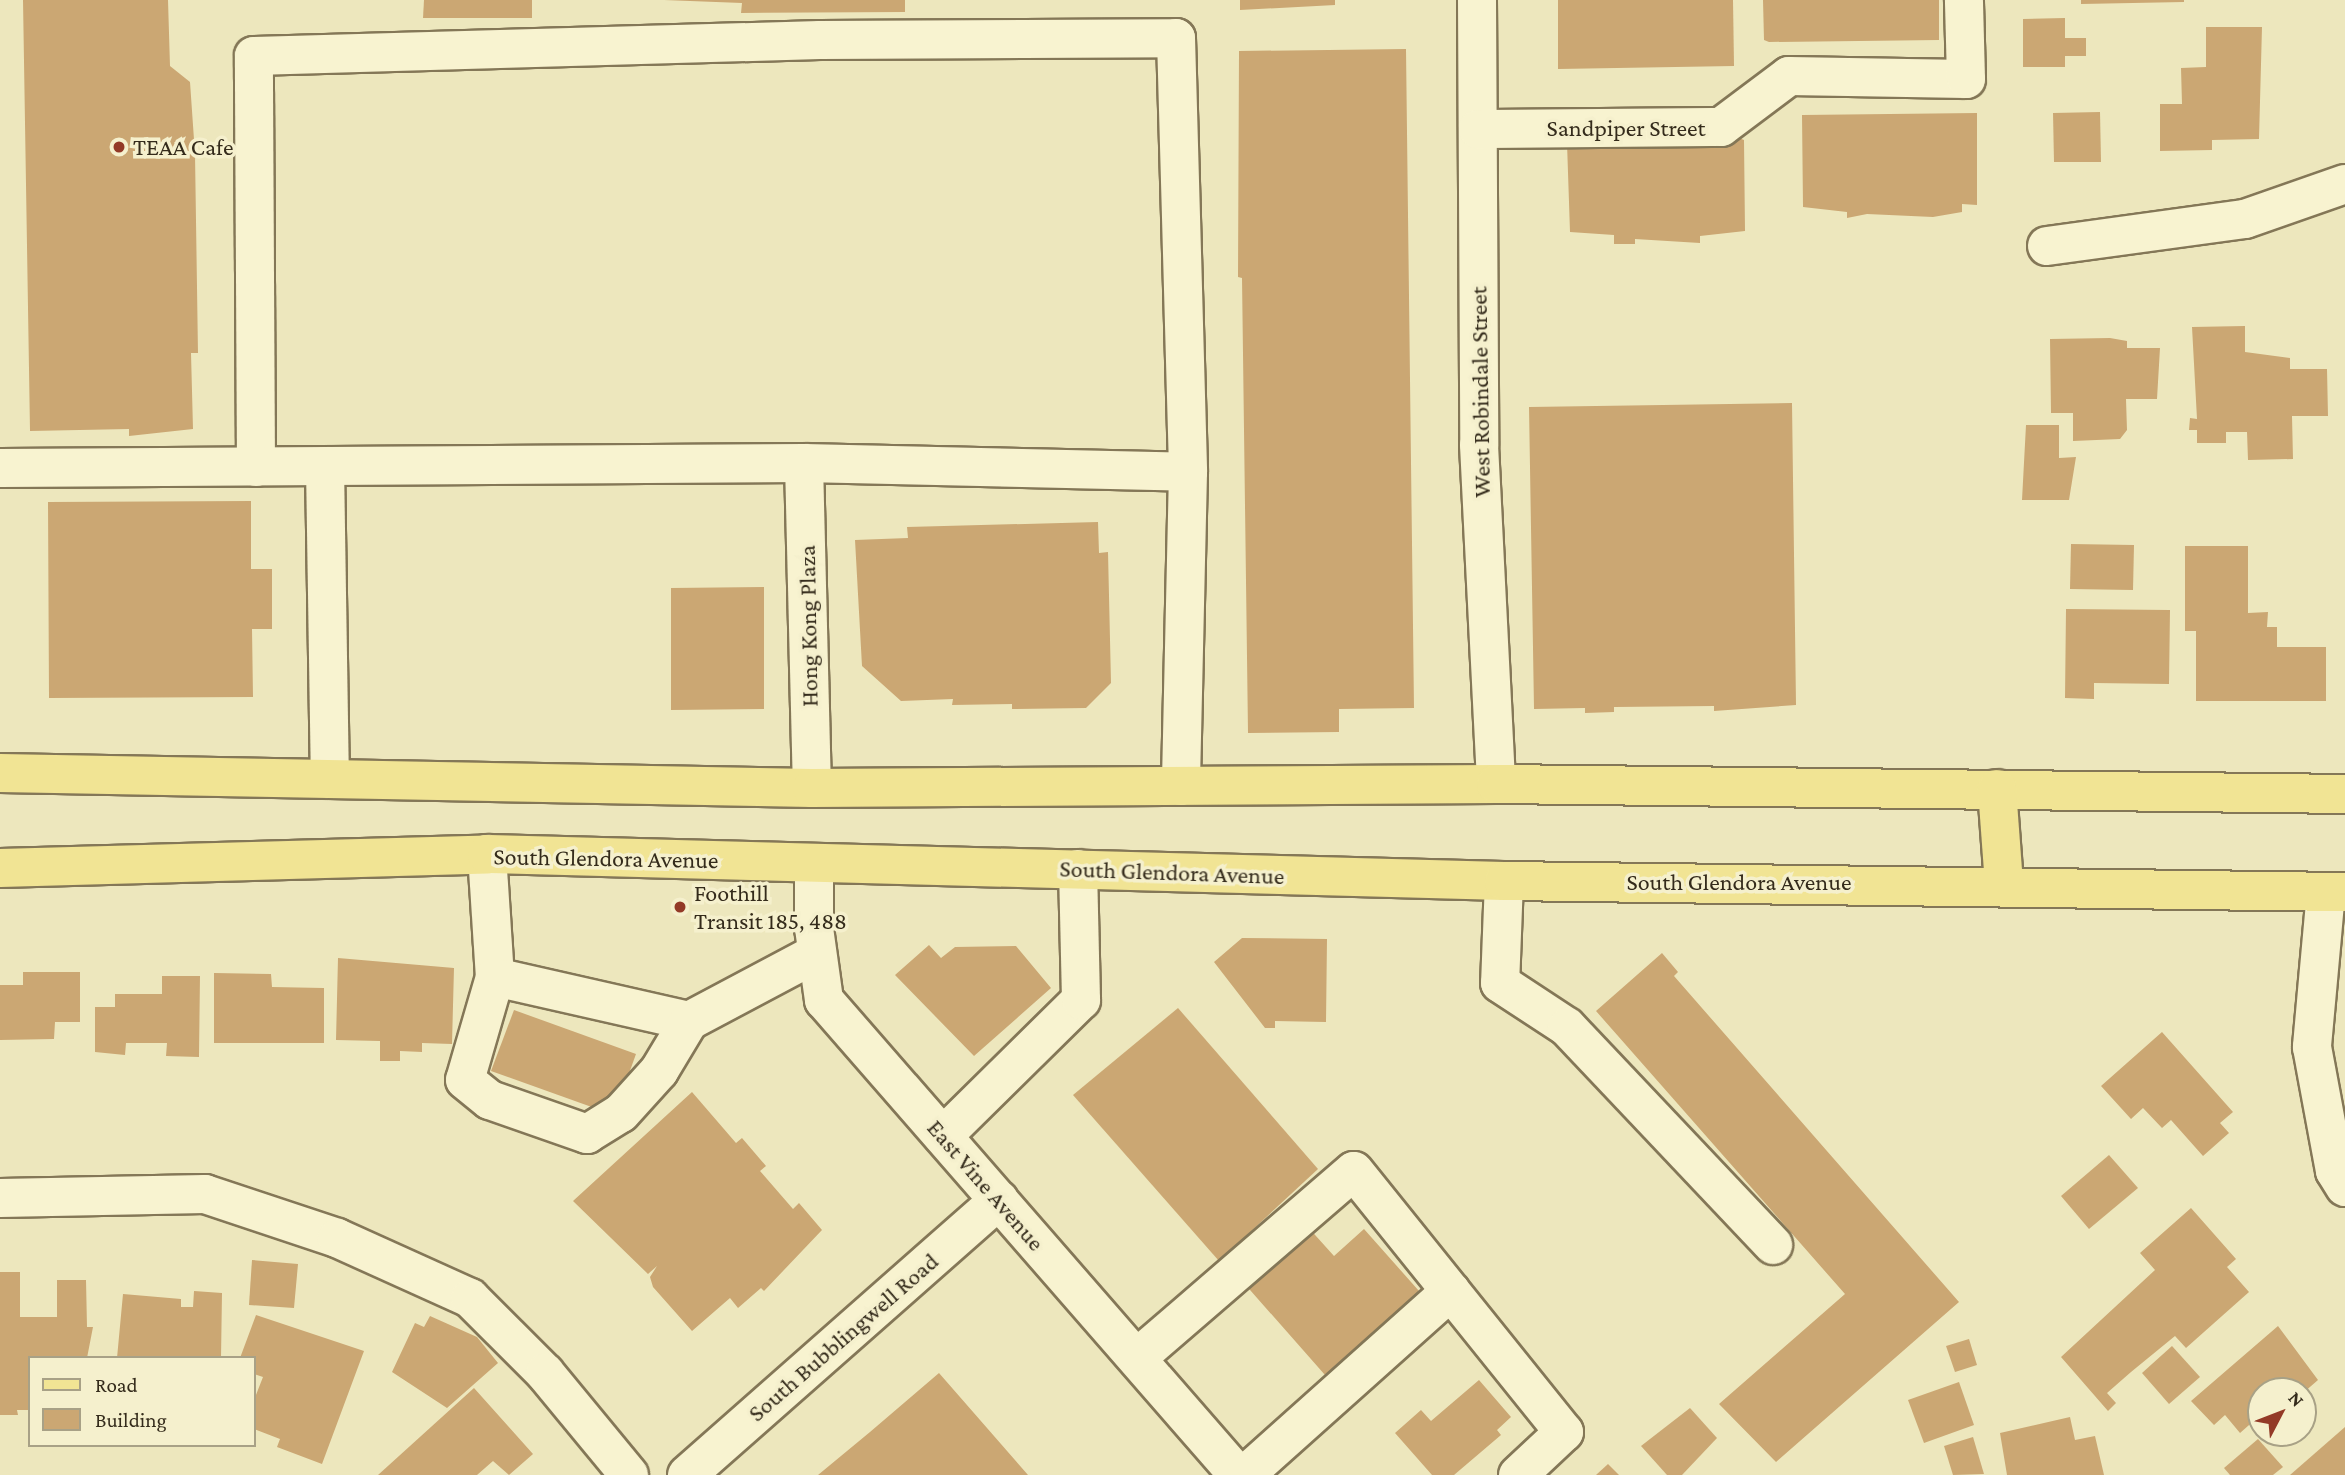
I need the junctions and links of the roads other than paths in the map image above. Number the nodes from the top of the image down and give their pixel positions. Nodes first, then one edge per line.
1 (1477, 0) edge
2 (1964, 0) edge
3 (1478, 129) junction
4 (2345, 184) edge
5 (2047, 246) dead end
6 (804, 463) junction
7 (325, 466) junction
8 (256, 467) junction
9 (0, 468) edge
10 (1188, 472) junction
11 (0, 773) edge
12 (330, 779) junction
13 (1496, 784) junction
14 (1181, 786) junction
15 (812, 788) junction
16 (1997, 789) junction
17 (2345, 794) edge
18 (487, 854) junction
19 (814, 863) junction
20 (0, 868) edge
21 (1078, 869) junction
22 (1504, 881) junction
23 (2004, 885) junction
24 (2335, 892) edge
25 (817, 953) junction
26 (495, 977) junction
27 (689, 1021) junction
28 (943, 1136) junction
29 (2345, 1186) edge
30 (0, 1198) edge
31 (999, 1200) junction
32 (1773, 1245) dead end
33 (1451, 1291) junction
34 (1137, 1358) junction
35 (629, 1475) edge
36 (687, 1475) edge
37 (1238, 1475) edge
38 (1245, 1475) edge
39 (1518, 1475) edge

1 - 3 street, West Robindale Street
2 - 3 street, Sandpiper Street
3 - 13 street, West Robindale Street
4 - 5 street
6 - 7 street
6 - 10 street
6 - 15 street, Hong Kong Plaza
7 - 8 street
7 - 12 street
8 - 9 street
8 - 10 street
10 - 14 street
11 - 12 main road
12 - 15 main road
13 - 14 main road
13 - 16 main road
14 - 15 main road
16 - 17 main road
16 - 23 main road
18 - 19 main road, South Glendora Avenue
18 - 20 main road, South Glendora Avenue
18 - 26 street
19 - 21 main road, South Glendora Avenue
19 - 25 street, East Vine Avenue
21 - 22 main road, South Glendora Avenue
21 - 28 street
22 - 23 main road, South Glendora Avenue
22 - 32 street
23 - 24 main road, South Glendora Avenue
24 - 29 street
25 - 27 street
25 - 28 street, East Vine Avenue
26 - 27 street
26 - 27 street
28 - 31 street, East Vine Avenue
30 - 35 street
31 - 34 street, East Vine Avenue
31 - 36 street, South Bubblingwell Road
33 - 34 street
33 - 38 street
33 - 39 street
34 - 37 street, East Vine Avenue

